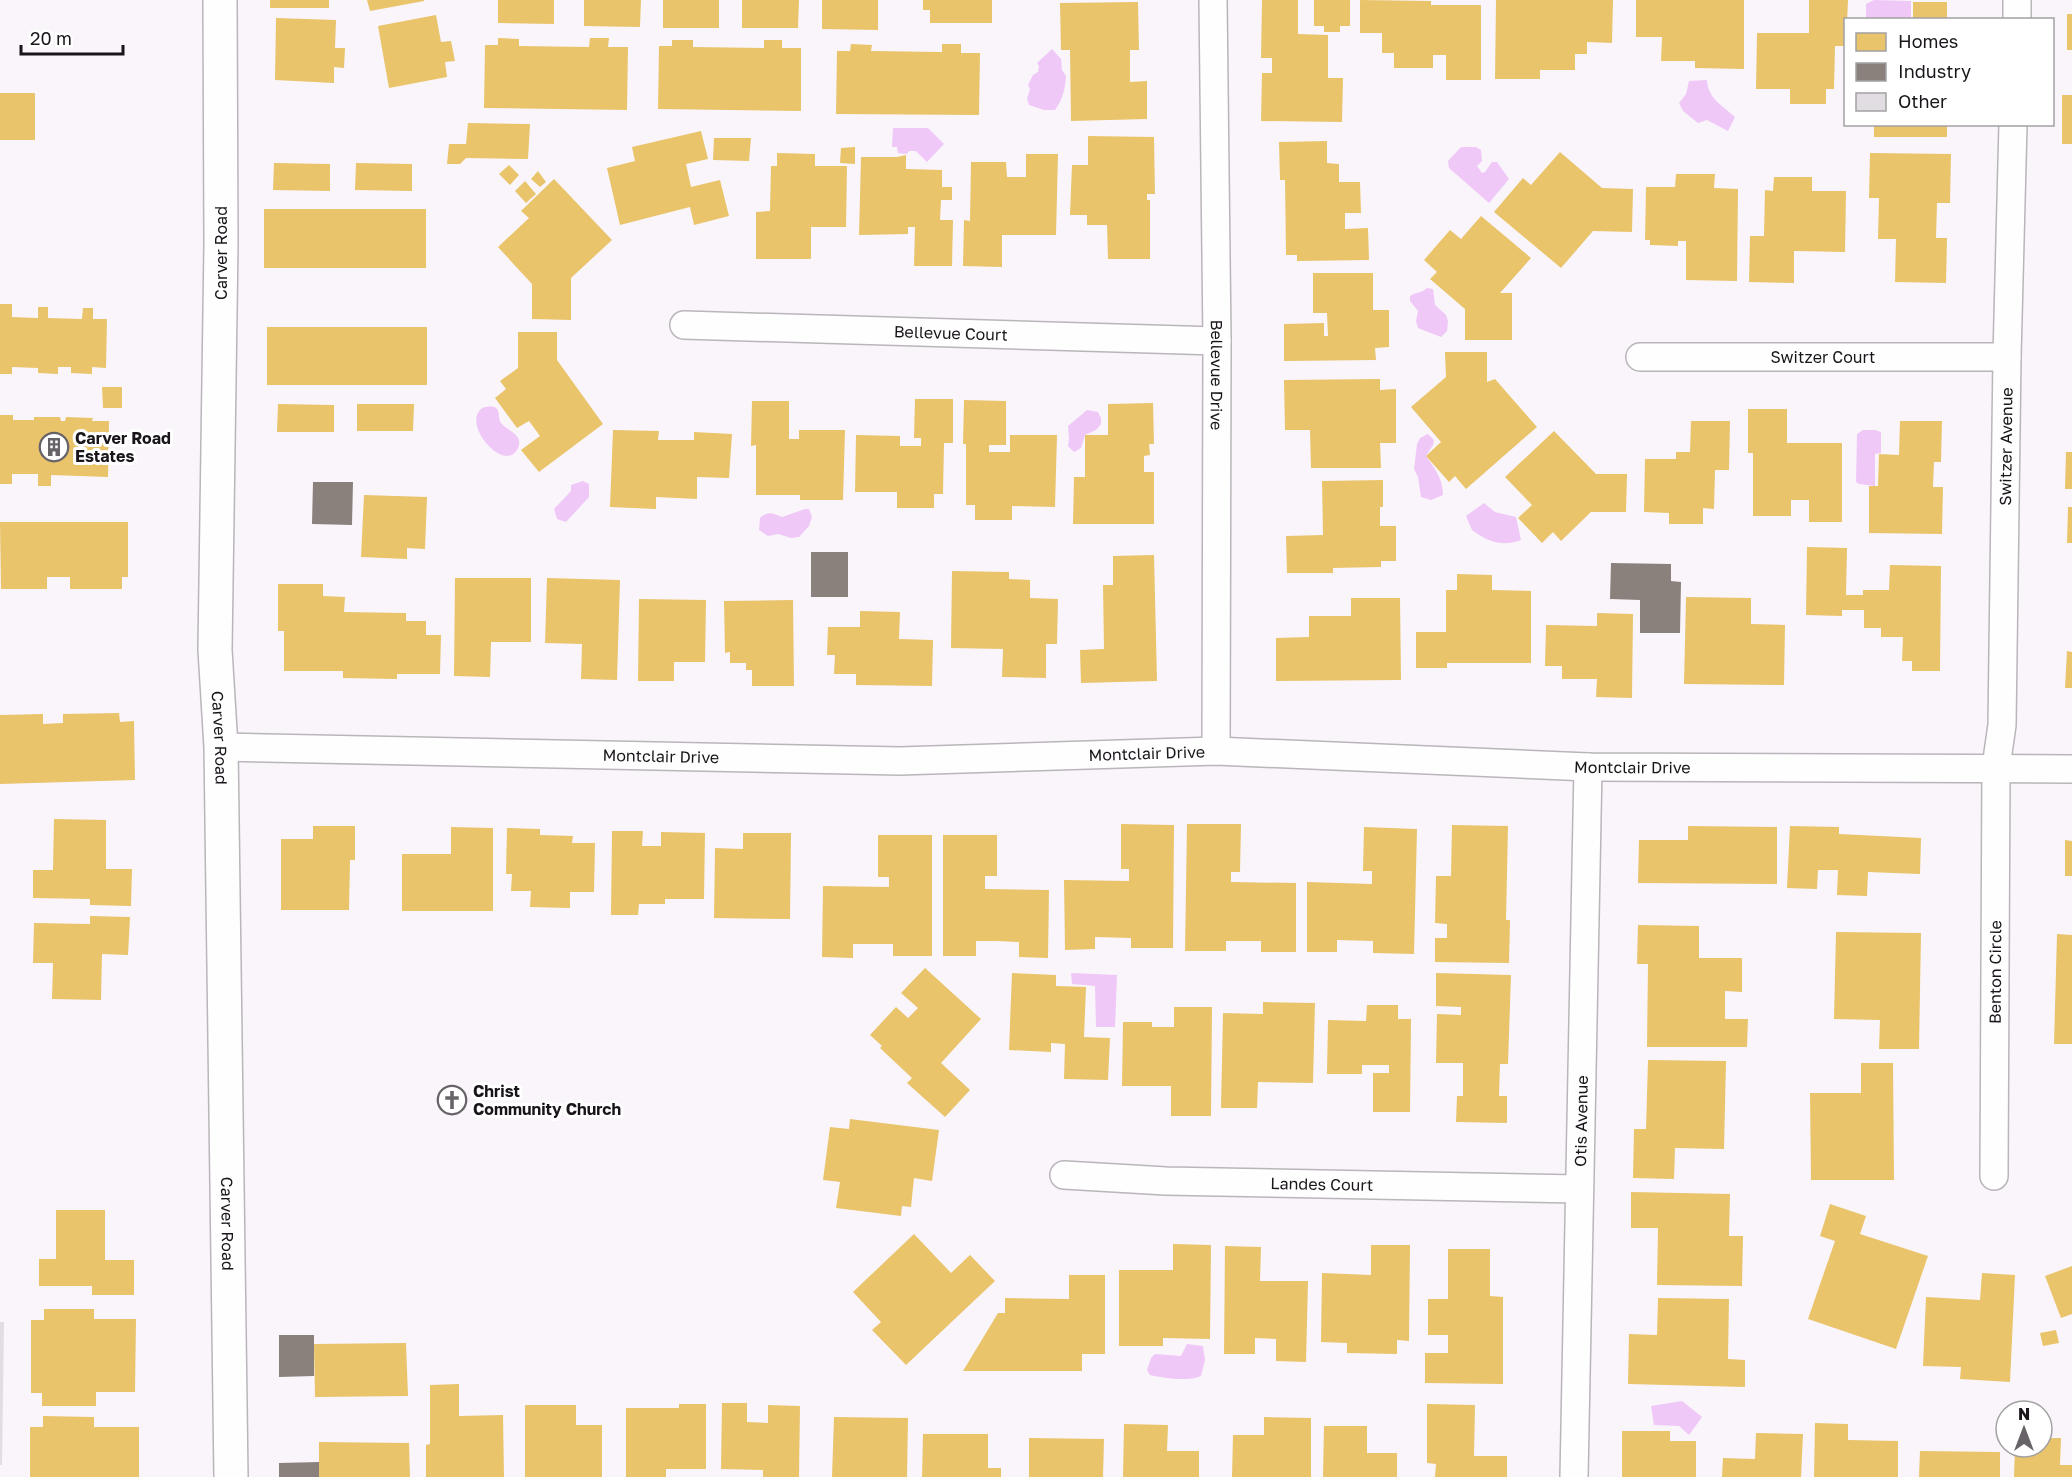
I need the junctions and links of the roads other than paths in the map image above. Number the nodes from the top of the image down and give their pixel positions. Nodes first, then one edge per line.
1 (220, 0) edge
2 (1213, 0) edge
3 (2017, 0) edge
4 (2017, 18) edge
5 (2013, 126) edge
6 (684, 325) dead end
7 (1217, 341) junction
8 (1640, 357) dead end
9 (2007, 357) junction
10 (221, 747) junction
11 (1216, 751) junction
12 (1588, 767) junction
13 (1996, 767) junction
14 (2072, 769) edge
15 (1064, 1175) dead end
16 (1994, 1176) dead end
17 (1579, 1189) junction
18 (231, 1477) edge
19 (1574, 1477) edge

1 - 10 street, Carver Road
2 - 7 street, Bellevue Drive
3 - 4 street
5 - 9 street, Switzer Avenue
6 - 7 street, Bellevue Court
7 - 11 street, Bellevue Drive
8 - 9 street, Switzer Court
9 - 13 street, Switzer Avenue
10 - 11 street, Montclair Drive
10 - 18 street, Carver Road
11 - 12 street, Montclair Drive
12 - 13 street, Montclair Drive
12 - 17 street, Otis Avenue
13 - 14 street, Montclair Drive
13 - 16 street, Benton Circle
15 - 17 street, Landes Court
17 - 19 street, Otis Avenue

